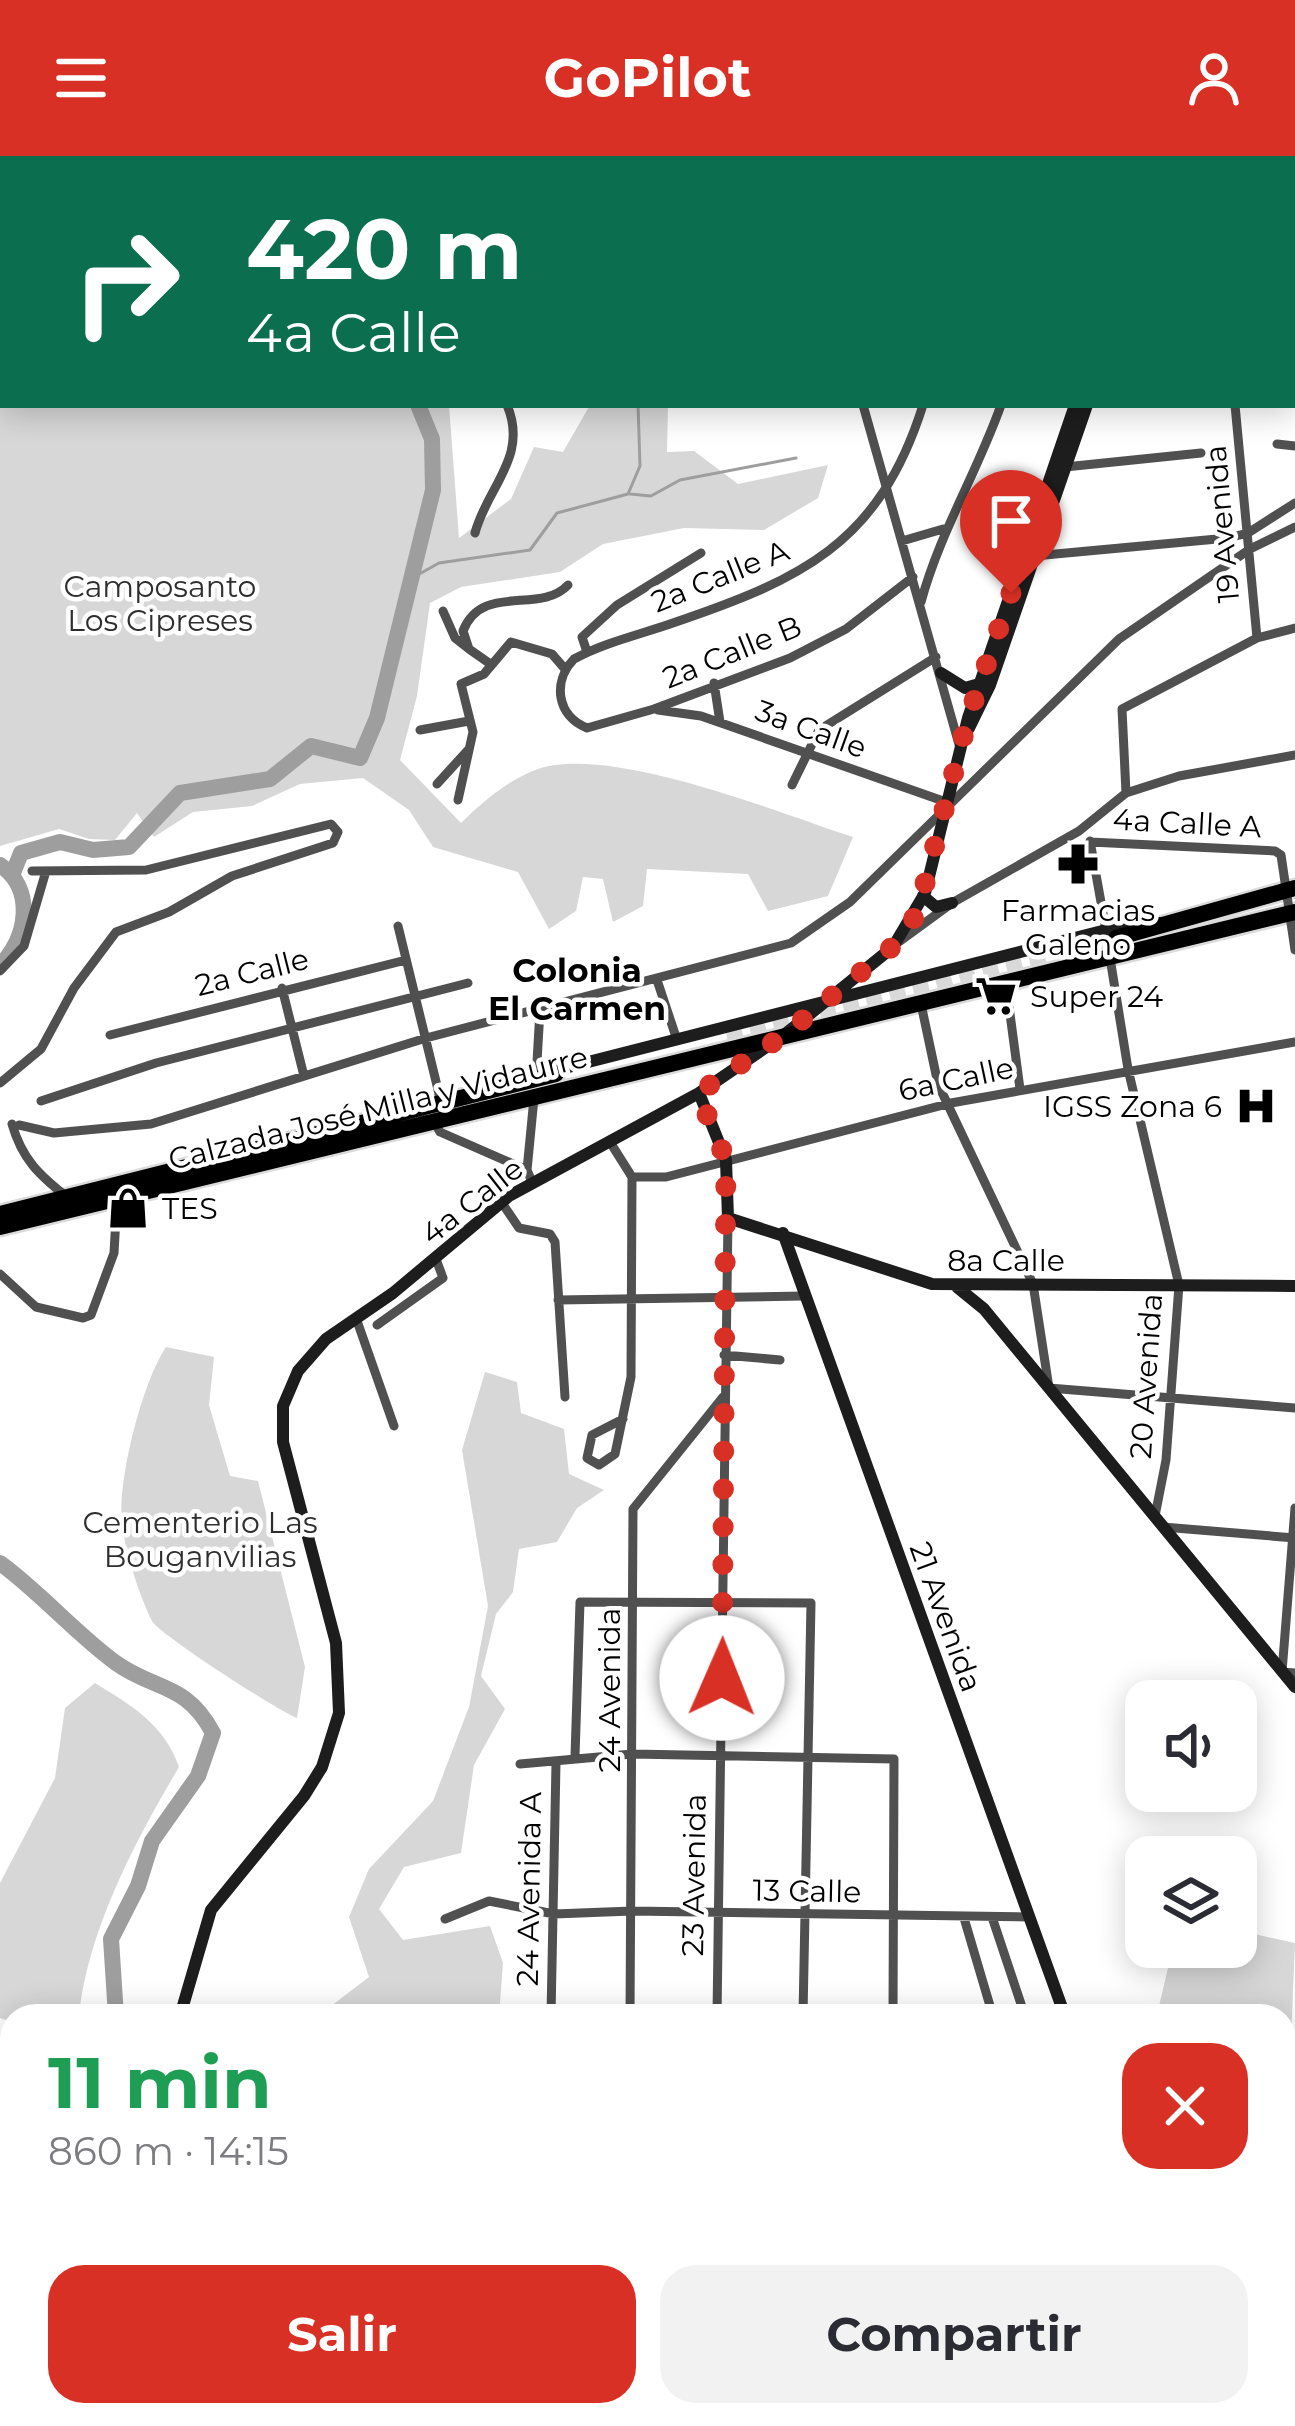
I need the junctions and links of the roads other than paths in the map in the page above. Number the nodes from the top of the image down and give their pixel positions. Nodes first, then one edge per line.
1 (507, 408) edge
2 (864, 408) edge
3 (922, 408) edge
4 (1000, 408) edge
5 (1074, 408) edge
6 (1087, 408) edge
7 (1235, 408) edge
8 (1276, 444) dead end
9 (1295, 446) edge
10 (1201, 453) dead end
11 (1065, 467) junction
12 (888, 491) junction
13 (1295, 503) edge
14 (1295, 527) edge
15 (943, 529) junction
16 (475, 533) dead end
17 (1248, 533) junction
18 (902, 541) junction
19 (1250, 549) junction
20 (701, 553) dead end
21 (1029, 557) junction
22 (913, 578) junction
23 (568, 585) dead end
24 (921, 602) junction
25 (443, 611) dead end
26 (1295, 628) edge
27 (1257, 638) junction
28 (470, 649) junction
29 (586, 652) junction
30 (935, 657) junction
31 (489, 663) junction
32 (565, 668) junction
33 (940, 674) junction
34 (714, 683) junction
35 (979, 684) junction
36 (654, 709) junction
37 (469, 721) junction
38 (720, 722) junction
39 (969, 728) junction
40 (420, 730) dead end
41 (468, 750) junction
42 (806, 753) junction
43 (962, 753) junction
44 (1295, 754) edge
45 (436, 784) dead end
46 (792, 785) dead end
47 (1126, 793) junction
48 (458, 800) dead end
49 (950, 802) junction
50 (1079, 831) junction
51 (1090, 842) junction
52 (32, 871) dead end
53 (46, 871) junction
54 (923, 896) junction
55 (1293, 901) edge
56 (952, 903) junction
57 (398, 926) dead end
58 (1111, 934) junction
59 (892, 947) junction
60 (1295, 950) edge
61 (1110, 958) junction
62 (406, 960) junction
63 (873, 963) junction
64 (0, 971) edge
65 (657, 980) junction
66 (468, 983) dead end
67 (1006, 984) junction
68 (283, 988) junction
69 (876, 988) junction
70 (414, 998) junction
71 (828, 1000) junction
72 (921, 1004) junction
73 (540, 1010) junction
74 (292, 1030) junction
75 (110, 1035) dead end
76 (784, 1035) junction
77 (676, 1037) junction
78 (426, 1038) junction
79 (1295, 1042) edge
80 (1128, 1069) junction
81 (304, 1076) junction
82 (541, 1082) junction
83 (0, 1083) edge
84 (1020, 1089) junction
85 (698, 1093) junction
86 (40, 1101) dead end
87 (441, 1103) junction
88 (951, 1103) junction
89 (435, 1123) junction
90 (610, 1142) junction
91 (726, 1160) junction
92 (530, 1176) junction
93 (632, 1177) junction
94 (67, 1197) junction
95 (0, 1198) edge
96 (117, 1200) junction
97 (502, 1203) junction
98 (0, 1212) edge
99 (31, 1213) junction
100 (728, 1219) junction
101 (0, 1227) edge
102 (783, 1234) junction
103 (436, 1259) junction
104 (0, 1274) edge
105 (1033, 1285) junction
106 (1179, 1285) junction
107 (1295, 1286) edge
108 (956, 1287) junction
109 (803, 1296) junction
110 (631, 1298) junction
111 (725, 1298) junction
112 (558, 1300) junction
113 (356, 1318) junction
114 (377, 1325) dead end
115 (724, 1355) junction
116 (780, 1360) dead end
117 (1049, 1388) junction
118 (1172, 1396) junction
119 (565, 1397) dead end
120 (723, 1397) junction
121 (1295, 1408) edge
122 (623, 1418) junction
123 (394, 1426) dead end
124 (1295, 1508) edge
125 (1159, 1521) junction
126 (1294, 1538) edge
127 (633, 1599) junction
128 (724, 1601) junction
129 (1288, 1672) edge
130 (1295, 1687) edge
131 (632, 1754) junction
132 (721, 1755) junction
133 (575, 1756) junction
134 (808, 1757) junction
135 (556, 1762) junction
136 (520, 1764) dead end
137 (632, 1911) junction
138 (717, 1913) junction
139 (554, 1914) junction
140 (805, 1916) junction
141 (894, 1917) junction
142 (992, 1917) junction
143 (1030, 1917) junction
144 (964, 1918) junction
145 (445, 1919) dead end
146 (184, 2004) edge
147 (551, 2004) edge
148 (630, 2004) edge
149 (717, 2004) edge
150 (803, 2004) edge
151 (892, 2004) edge
152 (989, 2004) edge
153 (1021, 2004) edge
154 (1061, 2004) edge

1 - 16 street
2 - 12 street
3 - 12 street, 2a Calle A
4 - 15 street
5 - 21 street
6 - 11 street
7 - 17 street, 19 Avenida
8 - 9 street
10 - 11 street
11 - 21 street
12 - 18 street
12 - 29 street, 2a Calle A
13 - 17 street
14 - 19 street
15 - 18 street
15 - 24 street
17 - 19 street, 19 Avenida
17 - 21 street
18 - 22 street
19 - 27 street, 19 Avenida
19 - 49 street
20 - 29 street
21 - 35 street
21 - 39 street
22 - 24 street
22 - 34 street, 2a Calle B
23 - 28 street
24 - 30 street
25 - 28 street
26 - 27 street
27 - 47 street
28 - 31 street
29 - 32 street, 2a Calle A
30 - 33 street
30 - 42 street
31 - 32 street
31 - 37 street
32 - 36 street, 2a Calle B
33 - 35 street
33 - 43 street
34 - 36 street, 2a Calle B
34 - 38 street
35 - 39 street
36 - 38 street, 3a Calle
37 - 40 street
37 - 41 street
38 - 42 street, 3a Calle
39 - 43 street
41 - 45 street
41 - 48 street
42 - 46 street
42 - 49 street, 3a Calle
43 - 49 street
44 - 47 street, 4a Calle
47 - 50 street, 4a Calle
49 - 54 street
49 - 65 street
50 - 51 street
50 - 56 street, 4a Calle
51 - 55 street, 4a Calle A
51 - 58 street
52 - 53 street
53 - 64 street
53 - 83 street
54 - 56 street
54 - 59 street
55 - 58 highway, Calzada José Milla y Vidaurre
55 - 60 street
55 - 61 highway, Calzada José Milla y Vidaurre
56 - 59 street, 4a Calle
57 - 62 street
58 - 69 street, Calzada José Milla y Vidaurre
59 - 63 street, 4a Calle
61 - 67 highway, Calzada José Milla y Vidaurre
61 - 80 street, 20 Avenida
62 - 68 street, 2a Calle
62 - 70 street
63 - 69 street
63 - 71 street, 4a Calle
65 - 73 street
65 - 77 street
66 - 70 street
67 - 72 highway, Calzada José Milla y Vidaurre
67 - 84 street
68 - 74 street
68 - 75 street, 2a Calle
69 - 71 street, Calzada José Milla y Vidaurre
70 - 74 street
70 - 78 street
71 - 76 street, 4a Calle
71 - 77 street, Calzada José Milla y Vidaurre
72 - 76 highway, Calzada José Milla y Vidaurre
72 - 88 street
73 - 78 street
73 - 82 street
74 - 81 street
74 - 86 street
76 - 82 highway, Calzada José Milla y Vidaurre
76 - 85 street, 4a Calle
77 - 82 street, Calzada José Milla y Vidaurre
78 - 81 street
78 - 87 street
79 - 80 street, 6a Calle
80 - 84 street, 6a Calle
80 - 106 street, 20 Avenida
81 - 94 street
82 - 87 highway, Calzada José Milla y Vidaurre
82 - 89 highway, Calzada José Milla y Vidaurre
82 - 92 street
84 - 88 street, 6a Calle
85 - 90 street, 4a Calle
85 - 91 street, 23 Avenida
87 - 94 highway, Calzada José Milla y Vidaurre
88 - 91 street, 6a Calle
88 - 105 street
89 - 92 street
89 - 96 highway, Calzada José Milla y Vidaurre
90 - 92 street, 4a Calle
90 - 93 street
91 - 93 street, 6a Calle
91 - 100 street, 23 Avenida
92 - 97 street, 4a Calle
93 - 110 street
94 - 99 highway, Calzada José Milla y Vidaurre
95 - 98 street
96 - 99 highway, Calzada José Milla y Vidaurre
96 - 104 street
97 - 103 street, 4a Calle
97 - 112 street
98 - 99 highway
99 - 101 highway
100 - 102 street, 8a Calle
100 - 111 street, 23 Avenida
102 - 108 street, 8a Calle
102 - 109 street, 21 Avenida
103 - 113 street, 4a Calle
103 - 114 street
105 - 106 street, 8a Calle
105 - 108 street, 8a Calle
105 - 117 street
106 - 107 street, 8a Calle
106 - 118 street, 20 Avenida
108 - 117 street
109 - 111 street
109 - 143 street, 21 Avenida
110 - 111 street
110 - 112 street
110 - 122 street
111 - 115 street, 23 Avenida
112 - 119 street
113 - 123 street
113 - 146 street, 4a Calle
115 - 116 street
115 - 120 street, 23 Avenida
117 - 118 street
117 - 125 street
118 - 121 street
118 - 125 street, 20 Avenida
120 - 127 street, 24 Avenida
120 - 128 street, 23 Avenida
122 - 122 street
124 - 126 street
125 - 126 street
125 - 129 street
126 - 129 street
127 - 128 street
127 - 131 street, 24 Avenida
127 - 133 street, 24 Avenida A
128 - 132 street, 23 Avenida
128 - 134 street
129 - 130 street
131 - 132 street
131 - 133 street
131 - 137 street, 24 Avenida
132 - 134 street
132 - 138 street, 23 Avenida
133 - 135 street
134 - 140 street
134 - 141 street
135 - 136 street
135 - 139 street, 24 Avenida A
137 - 138 street, 13 Calle
137 - 139 street, 13 Calle
137 - 148 street, 24 Avenida
138 - 140 street, 13 Calle
138 - 149 street, 23 Avenida
139 - 145 street, 13 Calle
139 - 147 street, 24 Avenida A
140 - 141 street, 13 Calle
140 - 150 street
141 - 144 street, 13 Calle
141 - 151 street
142 - 143 street, 13 Calle
142 - 144 street, 13 Calle
142 - 153 street
143 - 154 street, 21 Avenida
144 - 152 street

